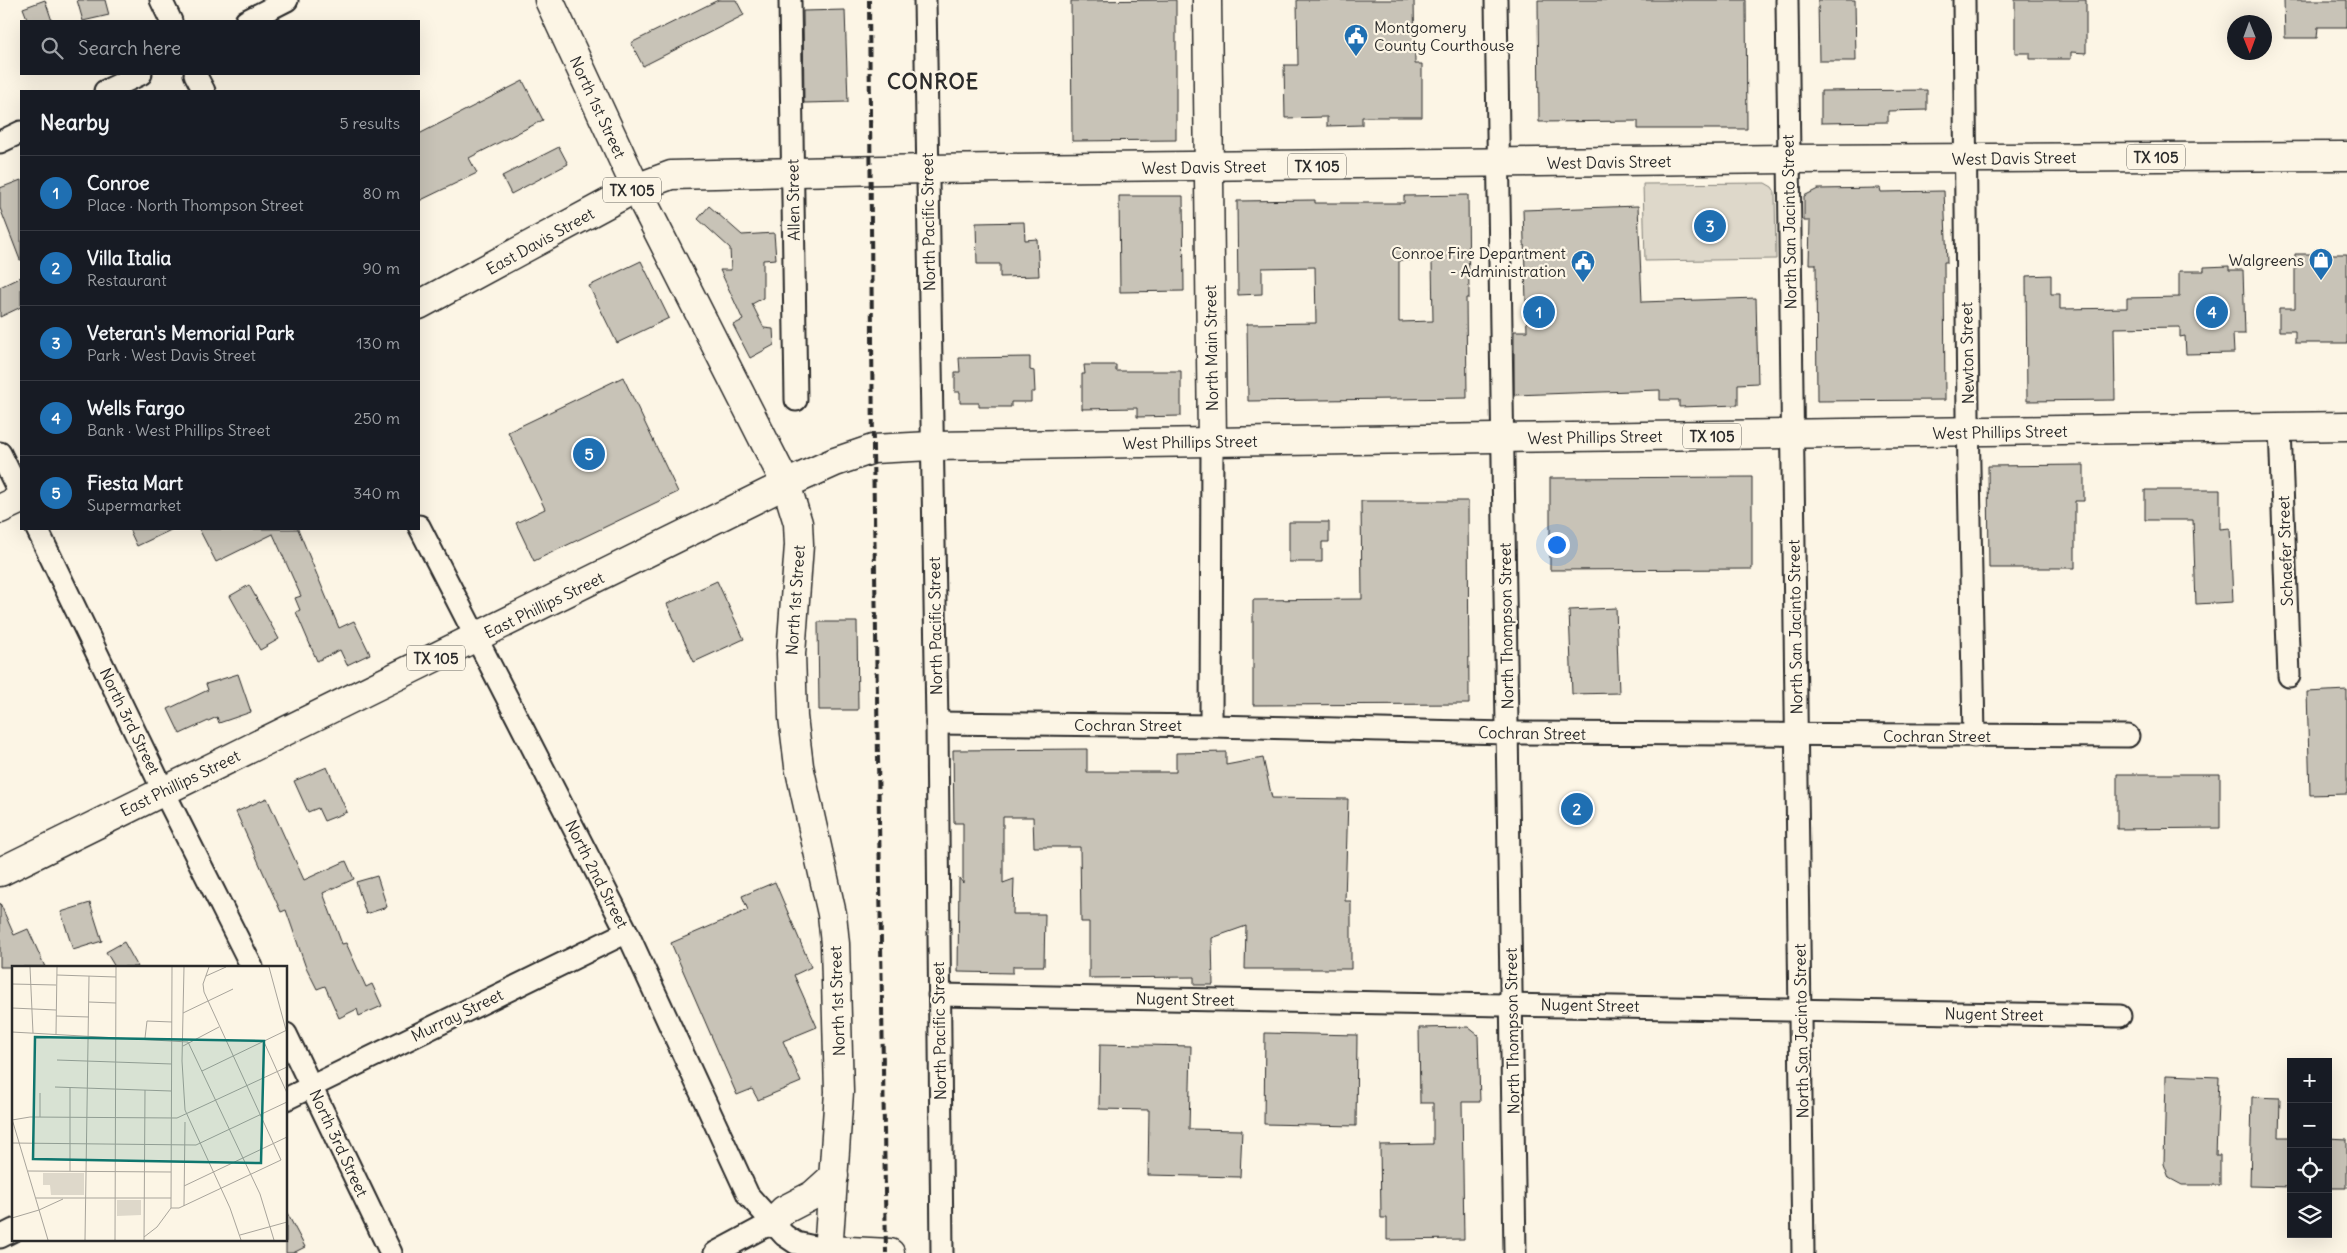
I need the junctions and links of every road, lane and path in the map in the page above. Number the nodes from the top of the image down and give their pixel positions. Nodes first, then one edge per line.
1 (161, 0) edge
2 (287, 0) edge
3 (549, 0) edge
4 (790, 0) edge
5 (925, 0) edge
6 (1207, 0) edge
7 (1496, 0) edge
8 (1787, 0) edge
9 (1964, 0) edge
10 (170, 20) edge
11 (248, 20) edge
12 (139, 75) edge
13 (196, 75) edge
14 (107, 90) edge
15 (203, 90) edge
16 (20, 132) edge
17 (0, 142) edge
18 (2347, 156) edge
19 (1788, 159) junction
20 (1965, 159) junction
21 (1498, 164) junction
22 (1209, 166) junction
23 (927, 169) junction
24 (871, 170) joint
25 (792, 172) junction
26 (636, 188) junction
27 (420, 304) edge
28 (796, 400) dead end
29 (2347, 426) edge
30 (2280, 427) junction
31 (1968, 432) junction
32 (1792, 434) junction
33 (1504, 438) junction
34 (1212, 442) junction
35 (931, 446) junction
36 (873, 449) joint
37 (0, 453) edge
38 (786, 484) junction
39 (20, 496) edge
40 (20, 499) edge
41 (0, 509) edge
42 (420, 528) edge
43 (37, 530) edge
44 (476, 639) junction
45 (2289, 676) dead end
46 (937, 723) junction
47 (1211, 726) junction
48 (1507, 733) junction
49 (1797, 736) junction
50 (1974, 736) junction
51 (2128, 736) dead end
52 (163, 790) junction
53 (0, 872) edge
54 (627, 932) junction
55 (251, 966) edge
56 (939, 995) junction
57 (1512, 1004) junction
58 (1801, 1010) junction
59 (2120, 1016) dead end
60 (288, 1038) edge
61 (312, 1086) junction
62 (288, 1098) edge
63 (834, 1176) junction
64 (771, 1223) junction
65 (12, 1231) edge
66 (0, 1237) edge
67 (828, 1252) edge
68 (391, 1253) edge
69 (715, 1253) edge
70 (886, 1253) edge
71 (890, 1253) edge
72 (942, 1253) edge
73 (1515, 1253) edge
74 (1803, 1253) edge

1 - 10 street
2 - 11 street
3 - 26 main road, North 1st Street
4 - 25 street, Allen Street
5 - 23 street, North Pacific Street
6 - 22 main road, North Main Street
7 - 21 street, North Thompson Street
8 - 19 street, North San Jacinto Street
9 - 20 street, Newton Street
12 - 14 street
13 - 15 street
16 - 17 street
18 - 20 main road, West Davis Street / TX 105
19 - 20 main road, West Davis Street / TX 105
19 - 21 main road, West Davis Street / TX 105
19 - 32 street, North San Jacinto Street
20 - 31 street, Newton Street
21 - 22 main road, West Davis Street / TX 105
21 - 33 street, North Thompson Street
22 - 23 main road, West Davis Street / TX 105
22 - 34 main road, North Main Street
23 - 24 main road, West Davis Street / TX 105
23 - 35 street, North Pacific Street
24 - 25 main road, East Davis Street / TX 105
25 - 26 main road, East Davis Street / TX 105
25 - 28 street, Allen Street
26 - 27 main road, East Davis Street / TX 105
26 - 38 main road, North 1st Street
29 - 30 main road, West Phillips Street / TX 105
30 - 31 main road, West Phillips Street / TX 105
30 - 45 street, Schaefer Street
31 - 32 main road, West Phillips Street / TX 105
31 - 50 street, Newton Street
32 - 33 main road, West Phillips Street / TX 105
32 - 49 street, North San Jacinto Street
33 - 34 main road, West Phillips Street / TX 105
33 - 48 street, North Thompson Street
34 - 35 main road, West Phillips Street / TX 105
34 - 47 street, North Main Street
35 - 36 main road, West Phillips Street / TX 105
35 - 46 street, North Pacific Street
36 - 38 main road, East Phillips Street / TX 105
37 - 39 street
38 - 44 main road, East Phillips Street / TX 105
38 - 63 main road, North 1st Street
40 - 41 main road
42 - 44 street, North 2nd Street
43 - 52 street, North 3rd Street
44 - 52 main road, East Phillips Street / TX 105
44 - 54 street, North 2nd Street
46 - 47 street, Cochran Street
46 - 56 street, North Pacific Street
47 - 48 street, Cochran Street
48 - 49 street, Cochran Street
48 - 57 street, North Thompson Street
49 - 50 street, Cochran Street
49 - 58 street, North San Jacinto Street
50 - 51 street, Cochran Street
52 - 53 main road, East Phillips Street / TX 105
52 - 55 street, North 3rd Street
54 - 61 street, Murray Street
54 - 64 street, North 2nd Street
56 - 57 street, Nugent Street
56 - 72 street, North Pacific Street
57 - 58 street, Nugent Street
57 - 73 street, North Thompson Street
58 - 59 street, Nugent Street
58 - 74 street, North San Jacinto Street
60 - 61 street, North 3rd Street
61 - 62 street, Murray Street
61 - 68 street, North 3rd Street
63 - 64 main road
63 - 67 main road, North 1st Street
64 - 67 street, North 2nd Street
64 - 69 street
65 - 66 street
67 - 70 main road
70 - 71 main road

